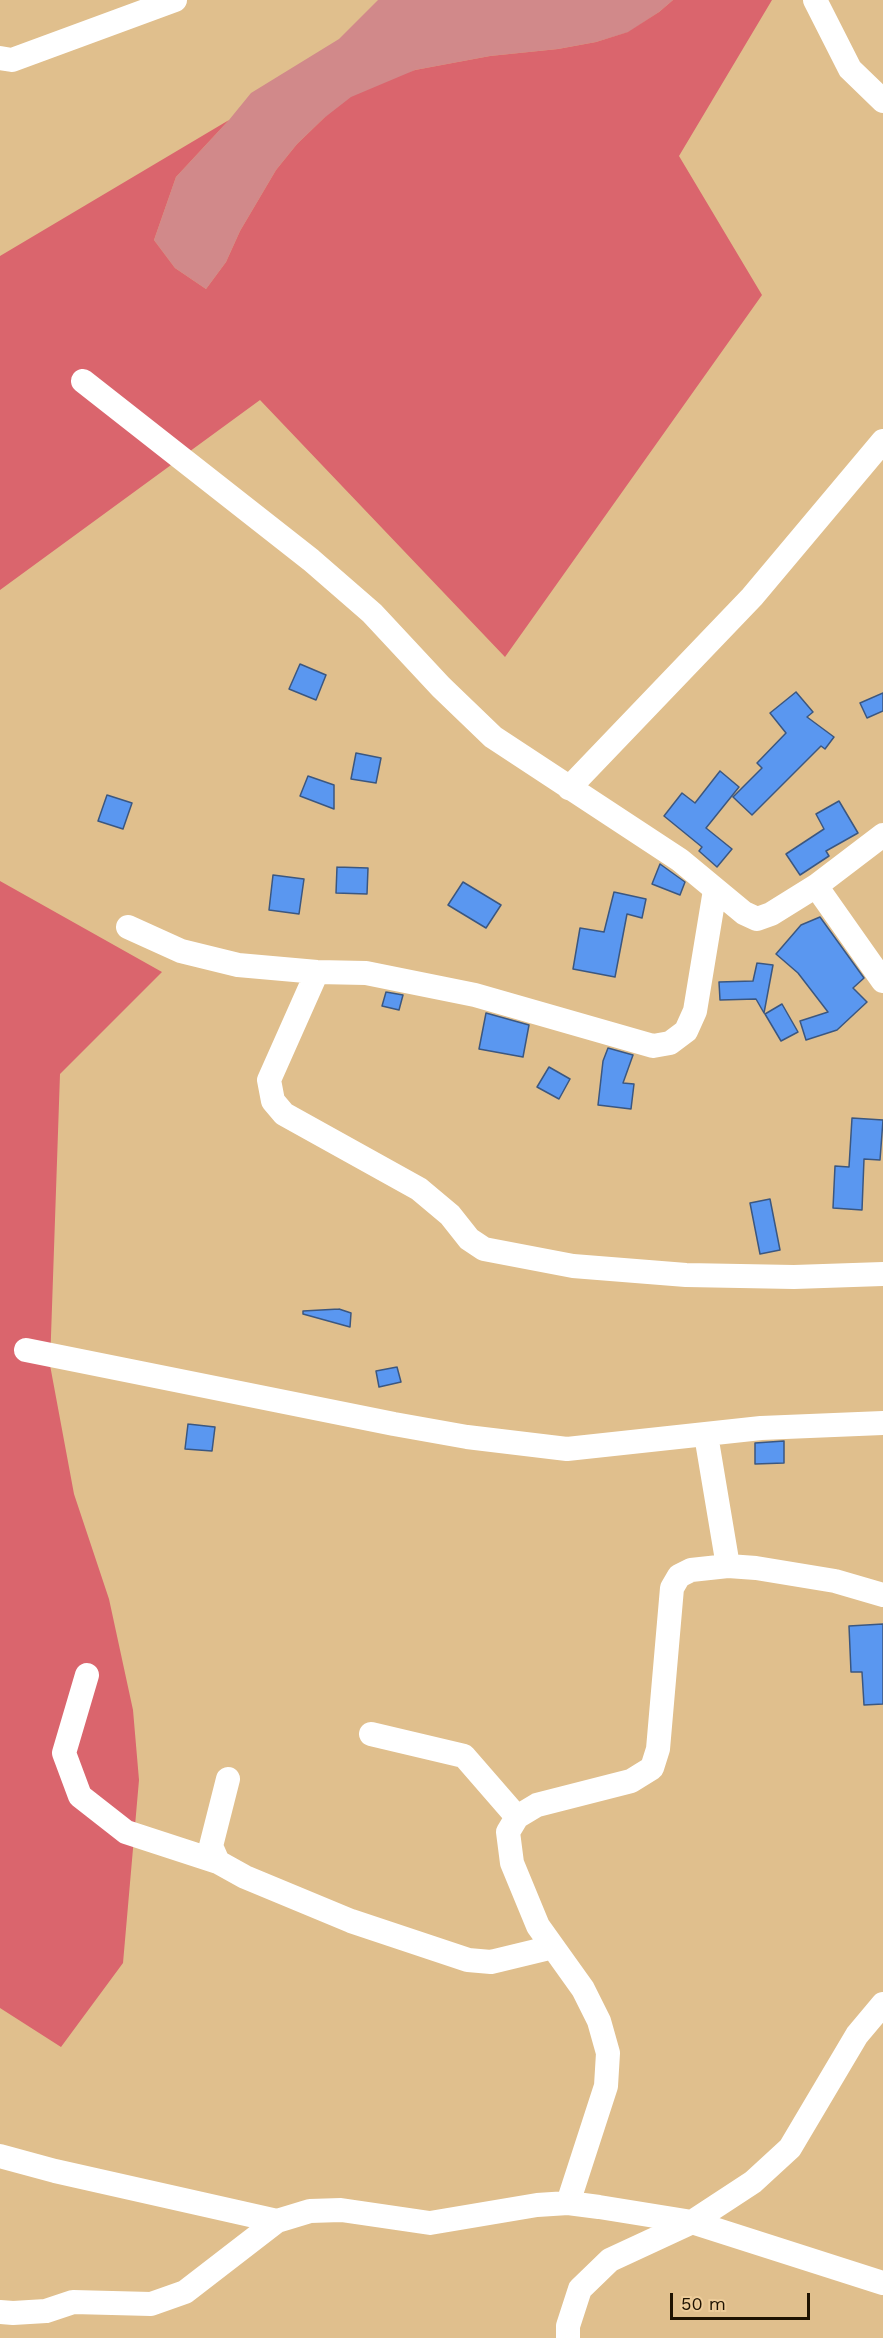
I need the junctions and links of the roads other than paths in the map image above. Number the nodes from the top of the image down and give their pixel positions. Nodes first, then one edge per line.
1 (175, 0) edge
2 (815, 0) edge
3 (0, 58) edge
4 (883, 101) edge
5 (83, 381) dead end
6 (883, 441) edge
7 (569, 788) junction
8 (883, 835) edge
9 (816, 886) junction
10 (715, 890) junction
11 (128, 927) dead end
12 (317, 972) junction
13 (883, 981) edge
14 (883, 1274) edge
15 (26, 1350) dead end
16 (883, 1423) edge
17 (706, 1436) junction
18 (728, 1566) junction
19 (883, 1595) edge
20 (87, 1675) dead end
21 (370, 1734) dead end
22 (228, 1779) dead end
23 (517, 1817) junction
24 (218, 1862) junction
25 (553, 1947) junction
26 (883, 2004) edge
27 (0, 2156) edge
28 (568, 2204) junction
29 (277, 2221) junction
30 (692, 2222) junction
31 (883, 2283) edge
32 (0, 2312) edge
33 (568, 2338) edge

1 - 3 street
2 - 4 street
5 - 7 street
6 - 7 street
7 - 10 street
8 - 9 street
9 - 10 street
9 - 13 street
10 - 12 street
11 - 12 street
12 - 14 street
15 - 17 street
16 - 17 street
17 - 18 street
18 - 19 street
18 - 23 street
20 - 24 street
21 - 23 street
22 - 24 street
23 - 25 street
24 - 25 street
25 - 28 street
26 - 30 street
27 - 29 street
28 - 29 street
28 - 30 street
29 - 32 street
30 - 31 street
30 - 33 street

